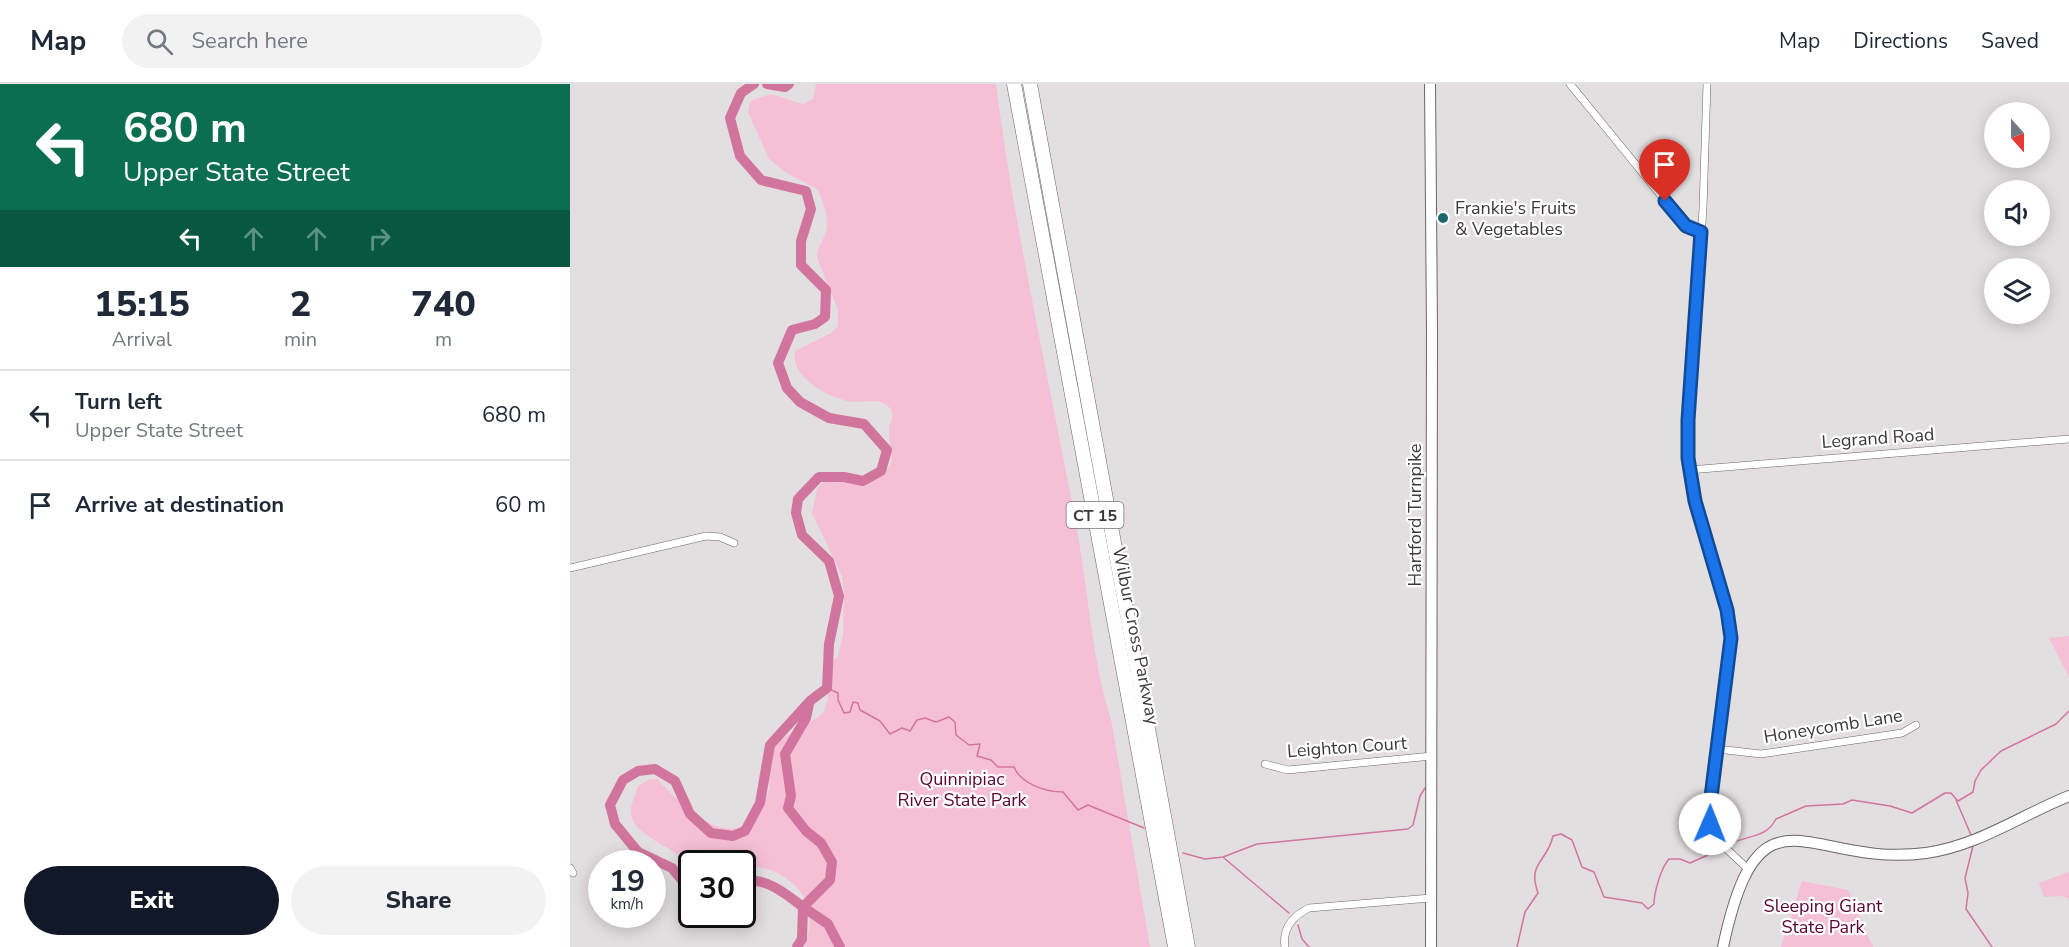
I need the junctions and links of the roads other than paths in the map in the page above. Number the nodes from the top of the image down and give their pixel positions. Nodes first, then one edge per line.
1 (1014, 84) edge
2 (1030, 84) edge
3 (1430, 84) edge
4 (1570, 84) edge
5 (1707, 84) edge
6 (1701, 232) junction
7 (2069, 439) edge
8 (1689, 470) junction
9 (734, 543) dead end
10 (570, 568) edge
11 (1916, 725) dead end
12 (1717, 749) junction
13 (1432, 756) junction
14 (1265, 764) dead end
15 (2069, 796) edge
16 (1747, 868) junction
17 (1431, 898) junction
18 (1175, 947) edge
19 (1188, 947) edge
20 (1286, 947) edge
21 (1431, 947) edge
22 (1723, 947) edge

1 - 18 highway, Wilbur Cross Parkway / CT 15
2 - 19 highway, Wilbur Cross Parkway / CT 15
3 - 13 main road, Hartford Turnpike
4 - 6 street
5 - 6 street
6 - 8 street
7 - 8 street, Legrand Road
8 - 12 street
9 - 10 street
11 - 12 street, Honeycomb Lane
12 - 16 street
13 - 14 street, Leighton Court
13 - 17 main road, Hartford Turnpike
15 - 16 main road
16 - 22 main road
17 - 20 street
17 - 21 main road, Hartford Turnpike

